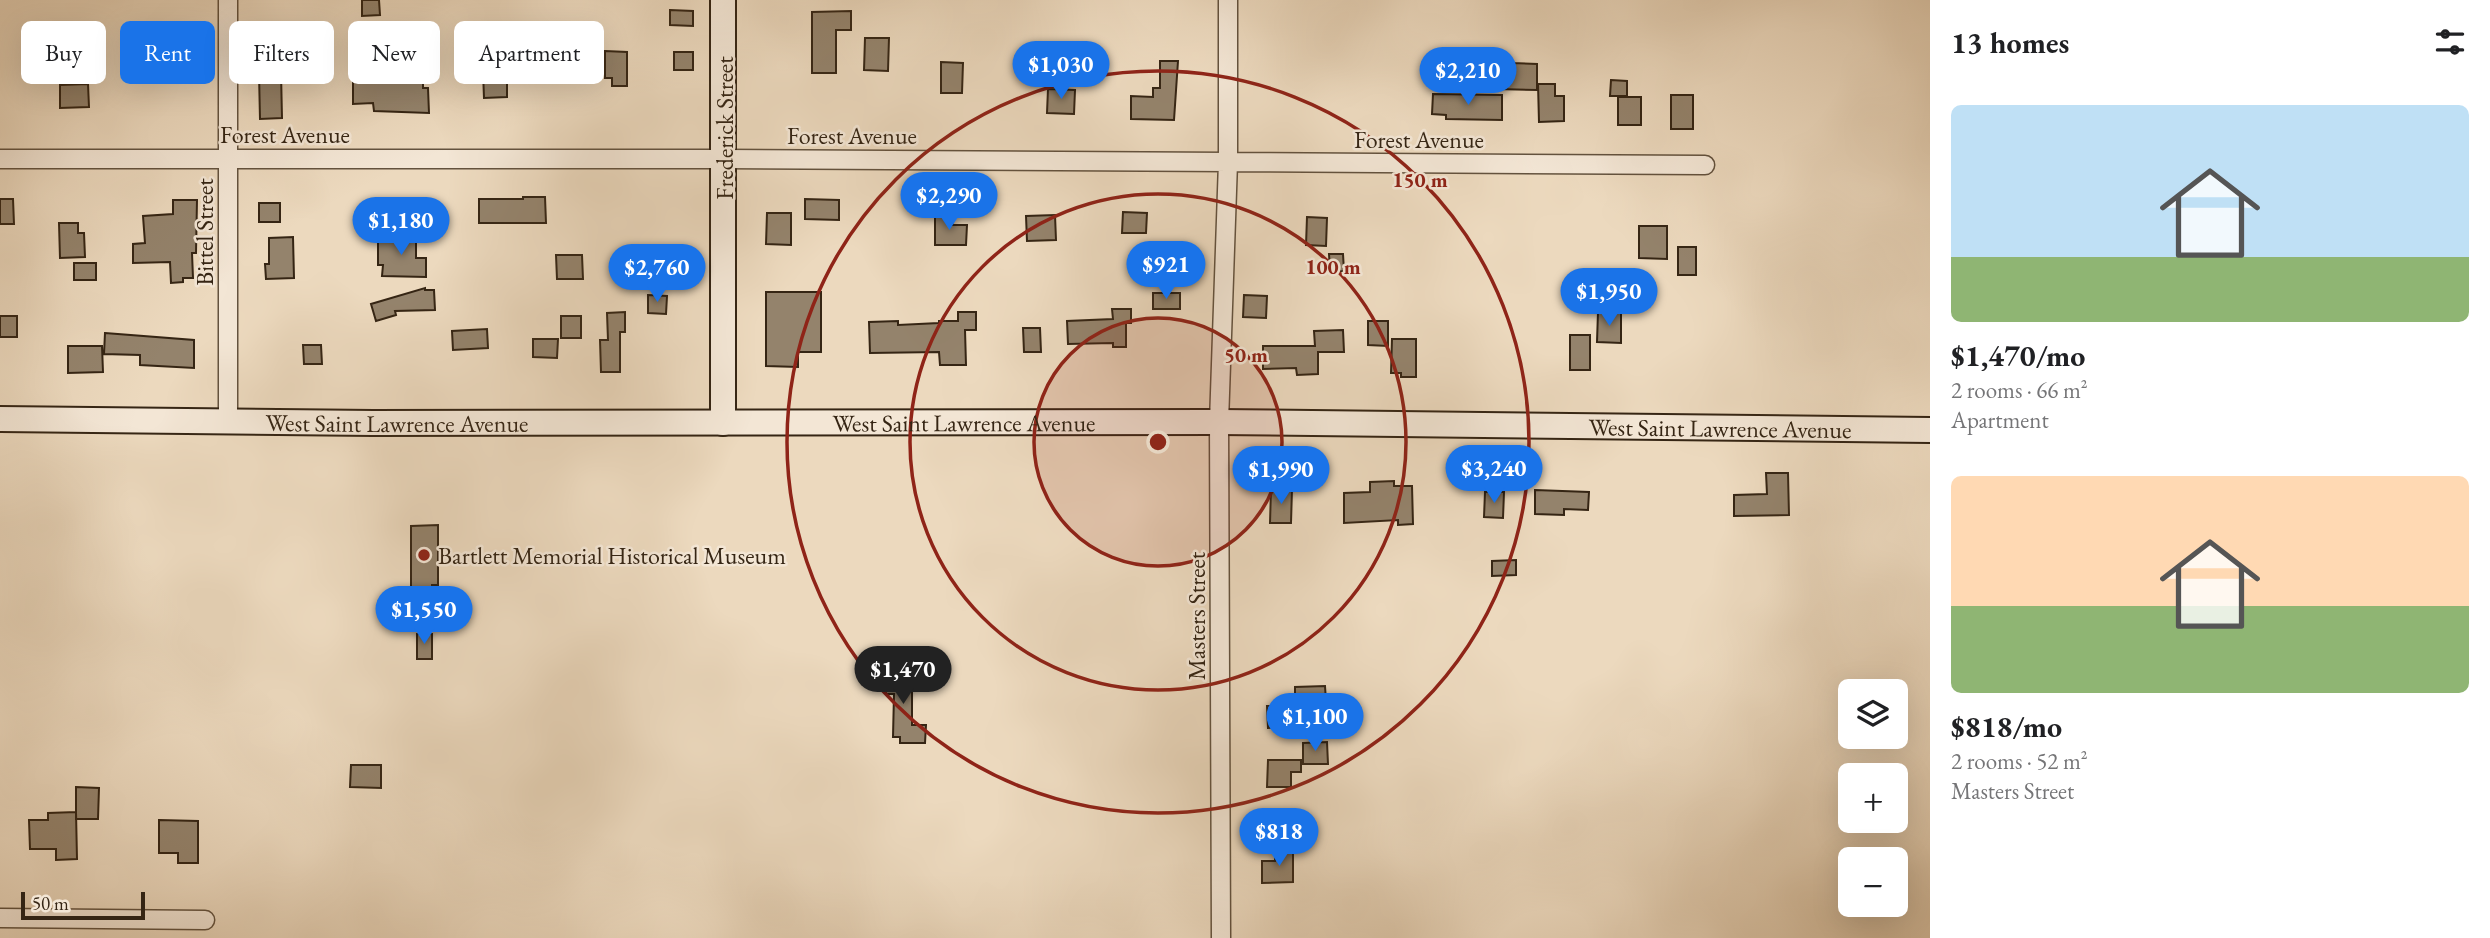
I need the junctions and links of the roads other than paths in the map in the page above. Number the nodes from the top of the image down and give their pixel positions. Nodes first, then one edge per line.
1 (228, 0) edge
2 (723, 0) edge
3 (1228, 0) edge
4 (0, 159) edge
5 (229, 159) junction
6 (724, 159) junction
7 (1228, 162) junction
8 (1705, 165) dead end
9 (0, 419) edge
10 (228, 421) junction
11 (1219, 422) junction
12 (723, 423) junction
13 (1930, 430) edge
14 (0, 918) edge
15 (205, 920) dead end
16 (1221, 938) edge

1 - 5 street, Bittel Street
2 - 6 street, Frederick Street
3 - 7 street, Masters Street
4 - 5 street, Forest Avenue
5 - 6 street, Forest Avenue
5 - 10 street, Bittel Street
6 - 7 street, Forest Avenue
6 - 12 street, Frederick Street
7 - 8 street, Forest Avenue
7 - 11 street, Masters Street
9 - 10 street, West Saint Lawrence Avenue
10 - 12 street, West Saint Lawrence Avenue
11 - 12 street, West Saint Lawrence Avenue
11 - 13 street, West Saint Lawrence Avenue
11 - 16 street, Masters Street
14 - 15 street

